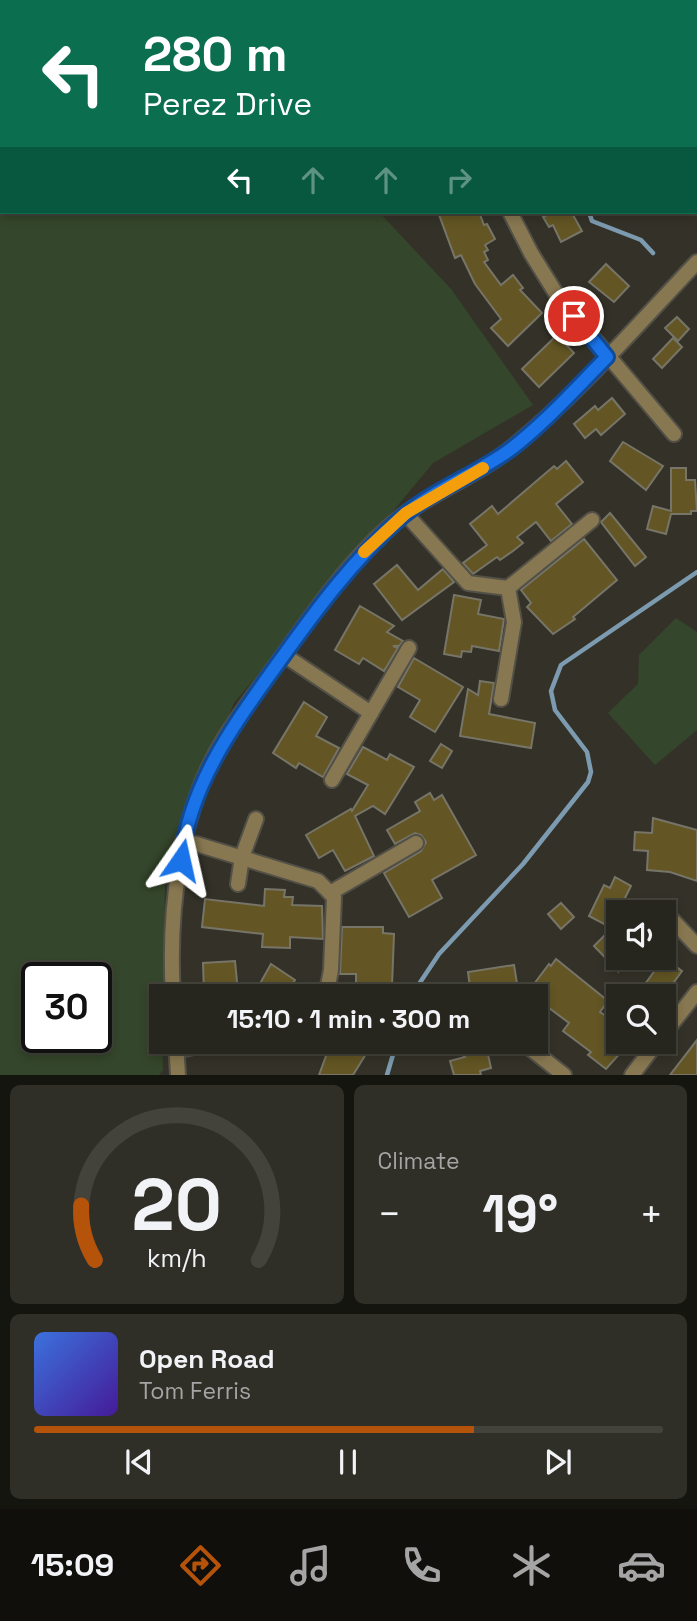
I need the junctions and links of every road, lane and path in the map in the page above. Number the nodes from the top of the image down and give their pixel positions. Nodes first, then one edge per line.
1 (511, 214) edge
2 (697, 262) edge
3 (607, 357) junction
4 (674, 434) dead end
5 (406, 513) junction
6 (592, 520) dead end
7 (508, 589) junction
8 (409, 648) dead end
9 (284, 655) junction
10 (501, 699) dead end
11 (371, 713) junction
12 (332, 780) dead end
13 (256, 819) dead end
14 (183, 840) junction
15 (416, 843) dead end
16 (242, 857) junction
17 (238, 884) dead end
18 (331, 893) junction
19 (676, 924) edge
20 (697, 946) edge
21 (173, 984) edge
22 (328, 984) edge
23 (697, 992) edge
24 (676, 1019) edge
25 (177, 1054) edge
26 (537, 1054) edge
27 (648, 1054) edge
28 (178, 1075) edge
29 (564, 1075) edge
30 (632, 1075) edge

1 - 3 street
2 - 3 street
3 - 4 street
3 - 5 street
5 - 7 street
5 - 9 street
6 - 7 street
7 - 10 street
8 - 11 street
9 - 11 street
9 - 14 street
11 - 12 street
13 - 16 street
14 - 16 street
14 - 21 street
15 - 18 street
16 - 17 street
16 - 18 street
18 - 22 street
19 - 20 street
23 - 24 street
25 - 28 street
26 - 29 street
27 - 30 street

